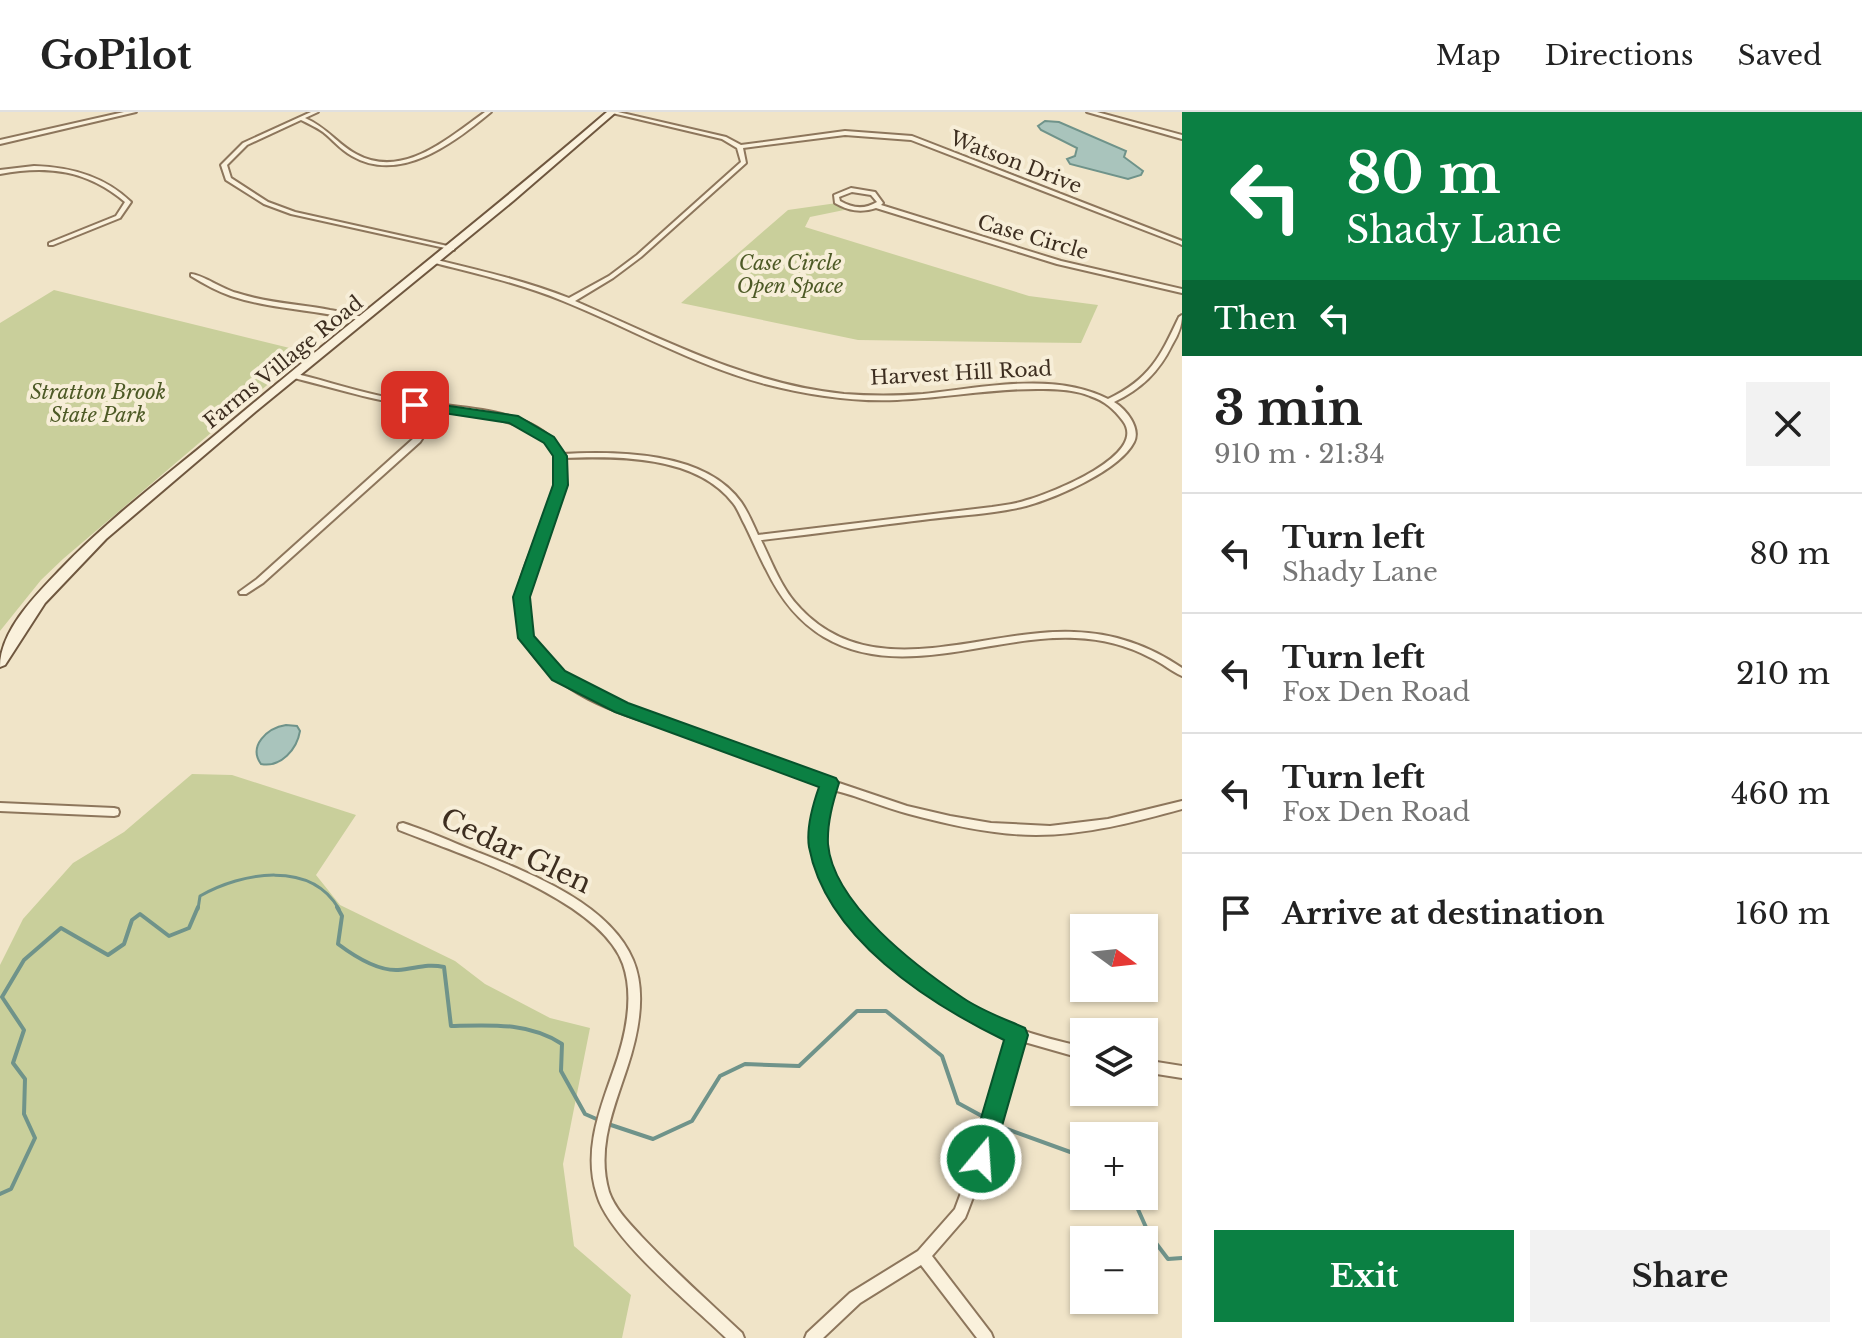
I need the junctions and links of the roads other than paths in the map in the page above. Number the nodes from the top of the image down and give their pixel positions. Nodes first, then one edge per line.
1 (133, 112) edge
2 (315, 112) edge
3 (472, 112) edge
4 (612, 112) edge
5 (1090, 112) edge
6 (486, 113) edge
7 (302, 119) junction
8 (1182, 137) edge
9 (0, 142) edge
10 (740, 147) junction
11 (0, 172) edge
12 (877, 206) junction
13 (1182, 243) edge
14 (51, 244) dead end
15 (452, 249) junction
16 (437, 262) junction
17 (193, 275) dead end
18 (1182, 291) edge
19 (569, 301) junction
20 (1182, 317) edge
21 (363, 319) junction
22 (293, 375) junction
23 (1108, 402) junction
24 (438, 409) junction
25 (560, 456) junction
26 (757, 538) junction
27 (243, 592) dead end
28 (0, 662) edge
29 (1182, 673) edge
30 (830, 783) junction
31 (1182, 805) edge
32 (0, 807) edge
33 (114, 812) dead end
34 (403, 827) dead end
35 (1017, 1035) junction
36 (1070, 1049) edge
37 (1158, 1068) edge
38 (1182, 1072) edge
39 (923, 1256) junction
40 (737, 1338) edge
41 (812, 1338) edge
42 (986, 1338) edge

1 - 9 street
2 - 7 street
3 - 6 street
4 - 10 street
4 - 15 main road, Farms Village Road
5 - 8 street
6 - 7 street
7 - 15 street
10 - 13 street, Watson Drive
10 - 19 street
11 - 14 street
12 - 12 street, Case Circle
12 - 18 street, Case Circle
15 - 16 main road, Farms Village Road
16 - 19 street, Harvest Hill Road
16 - 21 main road, Farms Village Road
17 - 21 street
19 - 23 street, Harvest Hill Road
20 - 23 street
21 - 22 main road, Farms Village Road
22 - 24 street
22 - 28 main road, Farms Village Road
23 - 26 street, Harvest Hill Road
24 - 25 street
24 - 27 street
25 - 26 street
25 - 30 street
26 - 29 street
30 - 31 street
30 - 35 street
32 - 33 street
34 - 40 street, Cedar Glen
35 - 36 street
35 - 39 street
37 - 38 street
39 - 41 street
39 - 42 street

